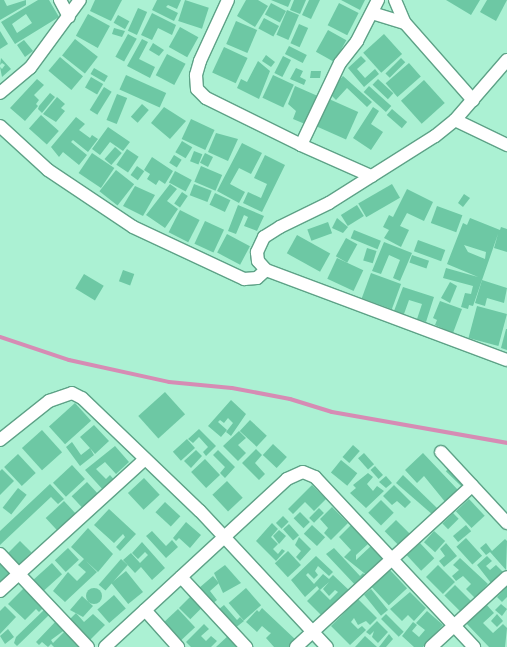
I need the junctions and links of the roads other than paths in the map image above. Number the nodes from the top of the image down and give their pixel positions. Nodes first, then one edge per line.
1 (60, 0) edge
2 (80, 0) edge
3 (228, 0) edge
4 (378, 0) edge
5 (395, 0) edge
6 (372, 13) junction
7 (69, 17) junction
8 (405, 23) junction
9 (507, 60) edge
10 (0, 93) edge
11 (473, 100) junction
12 (455, 120) junction
13 (0, 126) edge
14 (507, 145) edge
15 (301, 146) junction
16 (371, 176) junction
17 (266, 270) junction
18 (507, 360) edge
19 (0, 440) edge
20 (441, 452) dead end
21 (145, 460) junction
22 (472, 486) junction
23 (507, 523) edge
24 (223, 538) junction
25 (0, 554) edge
26 (393, 558) junction
27 (18, 574) junction
28 (181, 577) junction
29 (507, 577) edge
30 (0, 591) edge
31 (145, 610) junction
32 (454, 626) junction
33 (312, 632) junction
34 (88, 647) edge
35 (105, 647) edge
36 (178, 647) edge
37 (246, 647) edge
38 (296, 647) edge
39 (327, 647) edge
40 (431, 647) edge
41 (474, 647) edge

1 - 7 street
2 - 7 street
3 - 15 street
4 - 6 street
5 - 8 street
6 - 8 street
6 - 15 street
7 - 10 street
8 - 11 street
9 - 11 street
11 - 12 street
12 - 14 street
12 - 16 street
13 - 17 street
15 - 16 street
16 - 17 street
17 - 18 street
19 - 21 street
20 - 22 street
21 - 24 street
21 - 27 street
22 - 23 street
22 - 26 street
24 - 26 street
24 - 28 street
24 - 33 street
25 - 27 street
26 - 32 street
26 - 33 street
27 - 30 street
27 - 34 street
28 - 31 street
28 - 37 street
29 - 32 street
31 - 35 street
31 - 36 street
32 - 40 street
32 - 41 street
33 - 38 street
33 - 39 street

